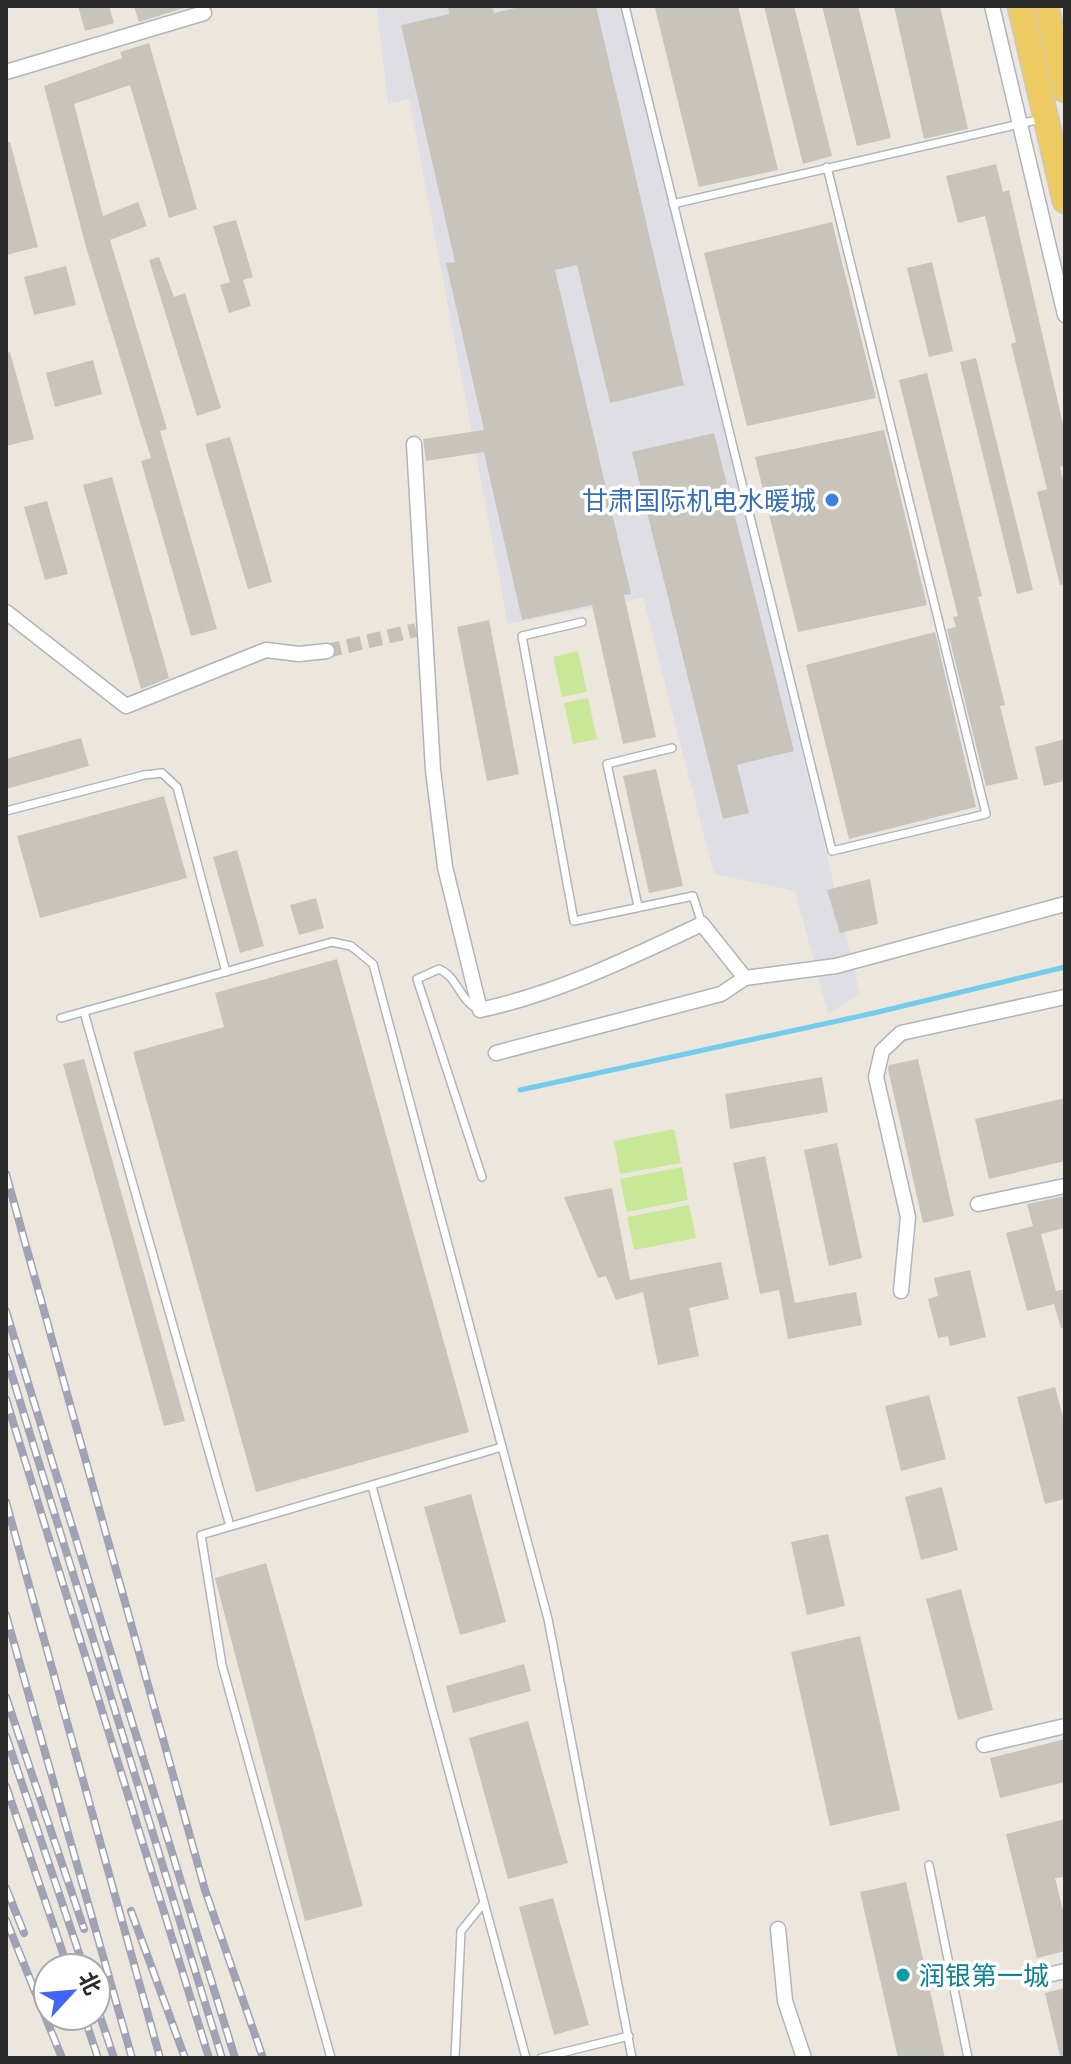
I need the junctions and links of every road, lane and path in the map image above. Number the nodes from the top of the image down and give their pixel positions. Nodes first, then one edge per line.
1 (625, 6) edge
2 (992, 6) edge
3 (1020, 6) edge
4 (1046, 6) edge
5 (204, 13) dead end
6 (6, 72) edge
7 (1065, 90) edge
8 (1046, 117) junction
9 (1020, 125) junction
10 (827, 167) junction
11 (1065, 201) edge
12 (673, 204) junction
13 (1065, 315) edge
14 (414, 444) dead end
15 (6, 612) edge
16 (582, 622) dead end
17 (327, 651) tunnel mouth
18 (672, 748) dead end
19 (6, 811) edge
20 (1065, 904) edge
21 (638, 906) junction
22 (702, 924) junction
23 (226, 972) junction
24 (745, 978) junction
25 (1065, 997) edge
26 (480, 1010) junction
27 (84, 1012) junction
28 (61, 1018) dead end
29 (496, 1053) dead end
30 (482, 1177) dead end
31 (1065, 1186) edge
32 (978, 1204) dead end
33 (901, 1291) dead end
34 (502, 1447) junction
35 (372, 1486) junction
36 (230, 1526) junction
37 (1065, 1726) edge
38 (984, 1745) dead end
39 (929, 1865) dead end
40 (483, 1904) junction
41 (778, 1929) dead end
42 (1065, 1971) edge
43 (1035, 1978) dead end
44 (629, 2036) junction
45 (331, 2058) edge
46 (455, 2058) edge
47 (526, 2058) edge
48 (541, 2058) edge
49 (632, 2058) edge
50 (804, 2058) edge
51 (968, 2058) edge

1 - 12 lane
2 - 9 street
3 - 8 main road
4 - 7 main road
5 - 6 street
8 - 9 lane
8 - 11 main road
9 - 10 lane
9 - 13 street
10 - 12 lane
10 - 12 lane
14 - 26 street
15 - 17 street
16 - 21 lane
18 - 21 lane
19 - 23 lane
20 - 24 street
21 - 22 lane
22 - 24 street
22 - 26 street
23 - 27 lane
23 - 34 lane
24 - 29 street
25 - 33 street
26 - 30 lane
27 - 28 lane
27 - 36 lane
31 - 32 street
34 - 35 lane
34 - 44 lane
35 - 36 lane
35 - 40 lane
36 - 45 lane
37 - 38 street
39 - 51 lane
40 - 46 lane
40 - 47 lane
41 - 50 street
42 - 43 street
44 - 48 lane
44 - 49 lane

